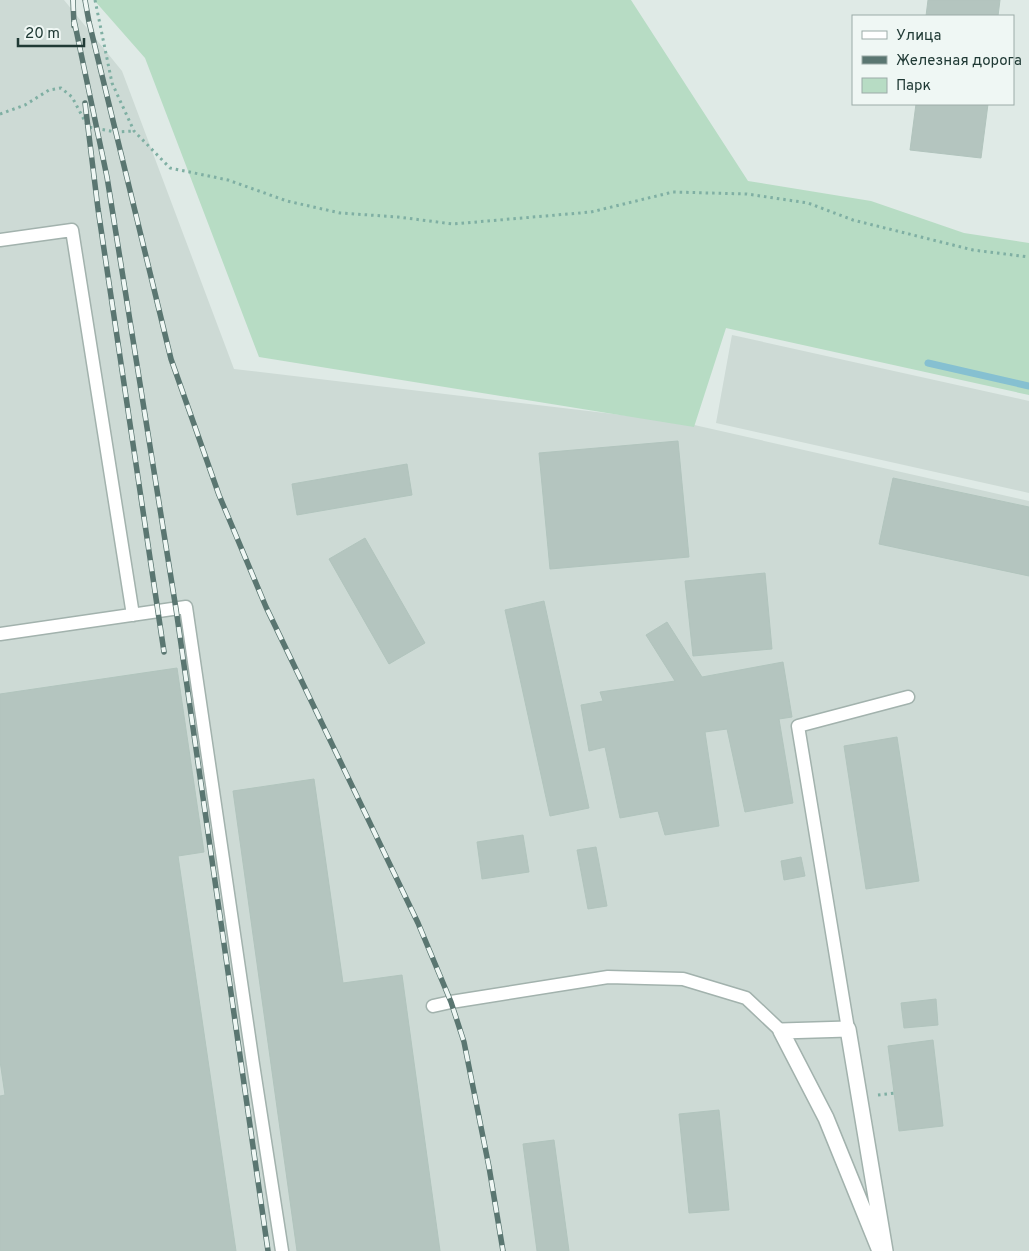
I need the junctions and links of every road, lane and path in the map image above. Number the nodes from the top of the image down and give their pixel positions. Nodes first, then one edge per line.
1 (95, 0) edge
2 (0, 114) edge
3 (134, 131) junction
4 (0, 240) edge
5 (1029, 257) edge
6 (133, 615) junction
7 (0, 634) edge
8 (908, 697) dead end
9 (432, 1006) dead end
10 (848, 1029) junction
11 (781, 1031) junction
12 (282, 1251) edge
13 (880, 1251) edge
14 (885, 1251) edge

1 - 3 path
2 - 3 path
3 - 5 path
4 - 6 lane
6 - 7 lane
6 - 12 lane
8 - 10 lane
9 - 11 lane
10 - 11 street
10 - 14 street
11 - 13 street

